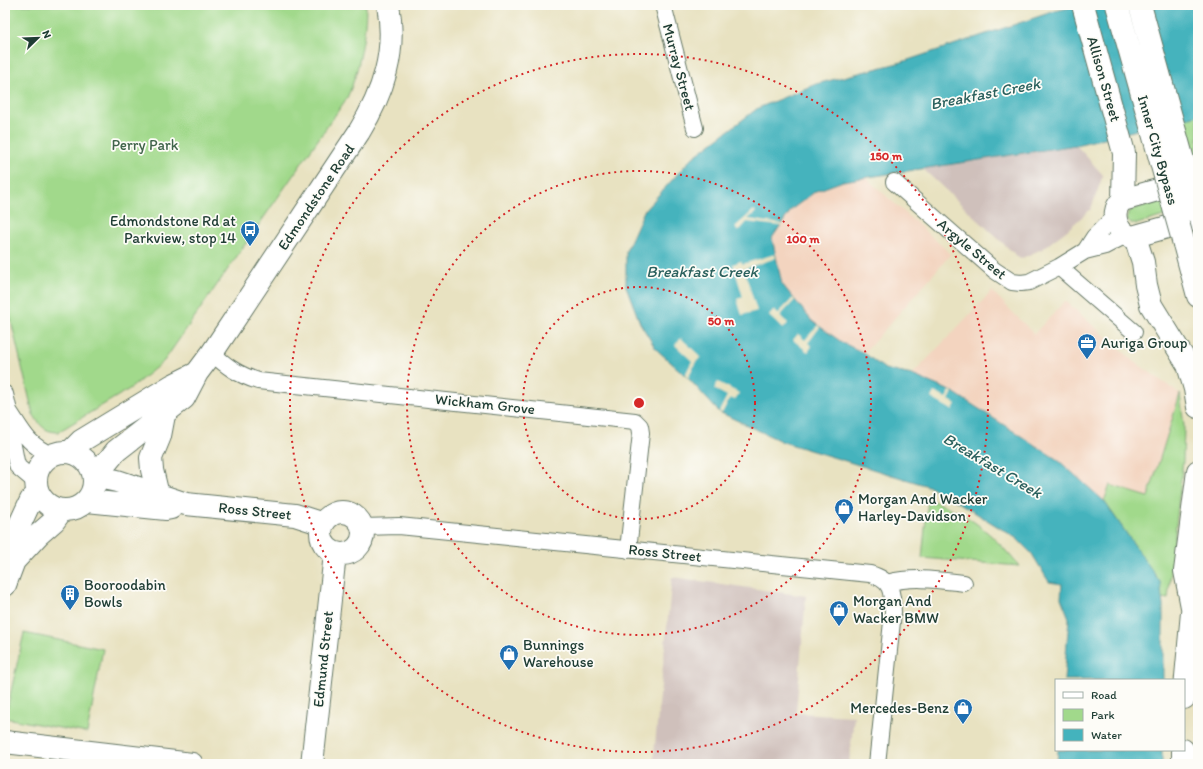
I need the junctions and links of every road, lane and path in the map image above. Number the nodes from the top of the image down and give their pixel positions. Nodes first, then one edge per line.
1 (388, 5) edge
2 (663, 5) edge
3 (1083, 5) edge
4 (1117, 5) edge
5 (1140, 5) edge
6 (695, 128) dead end
7 (1124, 153) junction
8 (1198, 178) edge
9 (894, 182) dead end
10 (1156, 190) junction
11 (1119, 208) junction
12 (1198, 214) edge
13 (1198, 218) edge
14 (1130, 236) junction
15 (1085, 251) junction
16 (1059, 267) junction
17 (1198, 296) edge
18 (1134, 332) dead end
19 (212, 353) junction
20 (197, 373) junction
21 (5, 394) edge
22 (1198, 407) edge
23 (9, 411) junction
24 (164, 415) junction
25 (60, 454) junction
26 (1198, 471) edge
27 (93, 474) junction
28 (37, 488) junction
29 (158, 495) junction
30 (87, 501) junction
31 (186, 504) junction
32 (62, 510) junction
33 (323, 524) junction
34 (363, 527) junction
35 (628, 550) junction
36 (336, 554) junction
37 (14, 561) junction
38 (1198, 568) edge
39 (887, 582) junction
40 (964, 583) dead end
41 (5, 585) edge
42 (1192, 606) junction
43 (1185, 686) edge
44 (5, 742) edge
45 (1183, 751) edge
46 (114, 760) edge
47 (192, 764) edge
48 (312, 764) edge
49 (877, 764) edge
50 (1183, 764) edge

1 - 19 main road, Edmondstone Road
2 - 6 street, Murray Street
3 - 7 main road, Allison Street
4 - 17 main road, Inner City Bypass, bridge
5 - 12 main road, Inner City Bypass, bridge
7 - 10 main road, Allison Street
7 - 11 main road, Allison Street
8 - 10 main road
9 - 16 street, Argyle Street
10 - 11 main road
11 - 14 main road
11 - 15 street, Argyle Street
13 - 14 main road
14 - 15 street, Argyle Street
14 - 22 main road
15 - 16 street, Argyle Street
16 - 18 street
19 - 20 main road, Edmondstone Road
19 - 35 street, Wickham Grove
20 - 24 main road, Edmondstone Road
20 - 25 main road, Edmondstone Road
21 - 23 street
23 - 25 street
23 - 28 street
24 - 27 main road, Edmondstone Road
24 - 29 main road
25 - 27 main road
25 - 28 main road
26 - 42 main road
27 - 29 main road, Ross Street
27 - 30 main road
28 - 32 main road
28 - 37 main road
29 - 31 main road, Ross Street
30 - 31 main road, Ross Street
30 - 32 main road
31 - 33 main road, Ross Street
32 - 37 main road
33 - 34 main road
33 - 36 main road
34 - 35 street, Ross Street
34 - 36 main road
35 - 39 street, Ross Street
36 - 48 main road, Edmund Street
37 - 41 main road
38 - 42 main road
39 - 40 street
39 - 49 street
42 - 43 main road
44 - 46 main road
45 - 50 main road
46 - 47 main road

